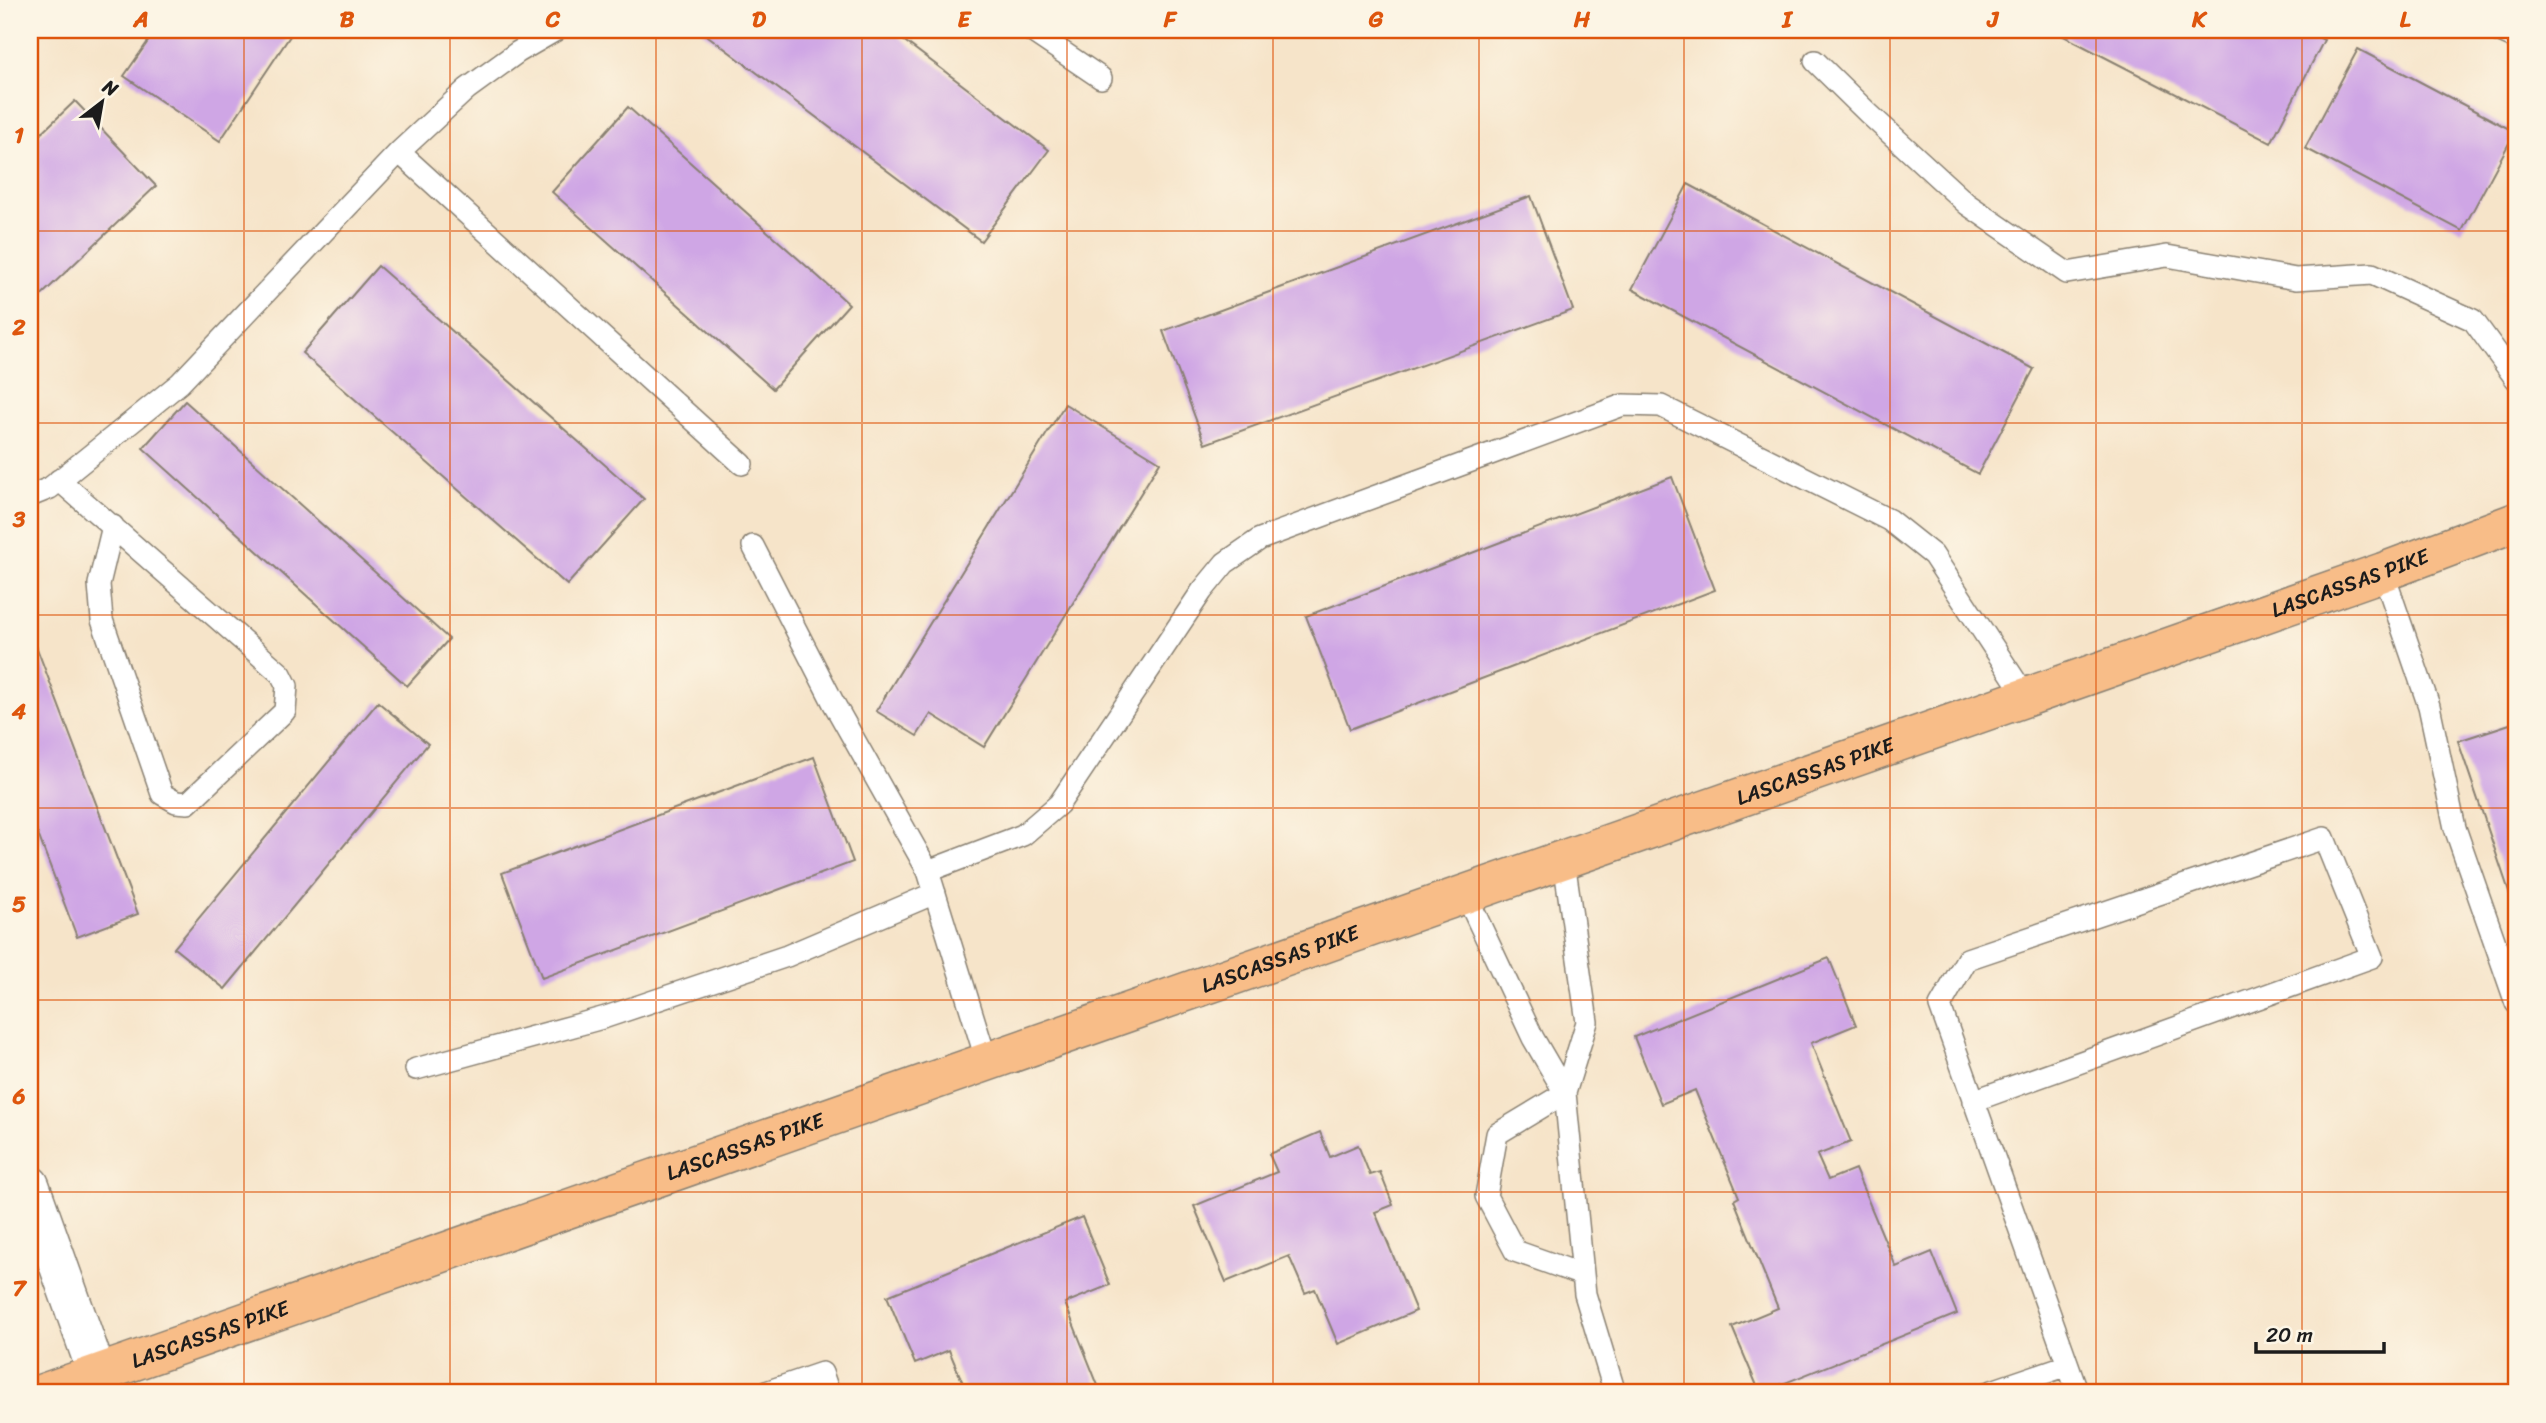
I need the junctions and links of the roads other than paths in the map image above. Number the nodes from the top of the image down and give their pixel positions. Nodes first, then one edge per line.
1 (556, 30) edge
2 (1030, 30) edge
3 (2496, 30) edge
4 (2516, 39) edge
5 (1815, 61) dead end
6 (1101, 78) dead end
7 (399, 152) junction
8 (2516, 379) edge
9 (742, 464) dead end
10 (59, 480) junction
11 (30, 496) edge
12 (2516, 522) edge
13 (113, 526) junction
14 (753, 546) dead end
15 (2383, 572) junction
16 (2026, 697) junction
17 (1564, 861) junction
18 (928, 871) junction
19 (935, 893) junction
20 (1466, 895) junction
21 (2516, 1003) edge
22 (987, 1062) junction
23 (416, 1069) dead end
24 (1565, 1093) junction
25 (1973, 1101) junction
26 (30, 1185) edge
27 (1583, 1275) junction
28 (2068, 1365) junction
29 (101, 1384) edge
30 (43, 1393) edge
31 (763, 1393) edge
32 (830, 1393) edge
33 (1615, 1393) edge
34 (1986, 1393) edge
35 (2078, 1393) edge

1 - 7 lane
2 - 6 lane
3 - 4 lane
5 - 8 lane
7 - 9 lane
7 - 10 lane
10 - 11 lane
10 - 13 lane
12 - 15 main road, LASCASSAS PIKE
13 - 13 lane
14 - 18 lane
15 - 16 main road, LASCASSAS PIKE
15 - 21 lane
16 - 17 main road, LASCASSAS PIKE
16 - 18 lane
17 - 20 main road, LASCASSAS PIKE
17 - 24 lane
18 - 19 lane
19 - 22 lane
19 - 23 lane
20 - 22 main road, LASCASSAS PIKE
20 - 24 lane
22 - 29 main road, LASCASSAS PIKE
24 - 27 lane
24 - 27 lane
25 - 25 lane
25 - 28 lane
26 - 29 street
27 - 33 lane
28 - 34 lane
28 - 35 lane
29 - 30 main road, LASCASSAS PIKE
31 - 32 lane

